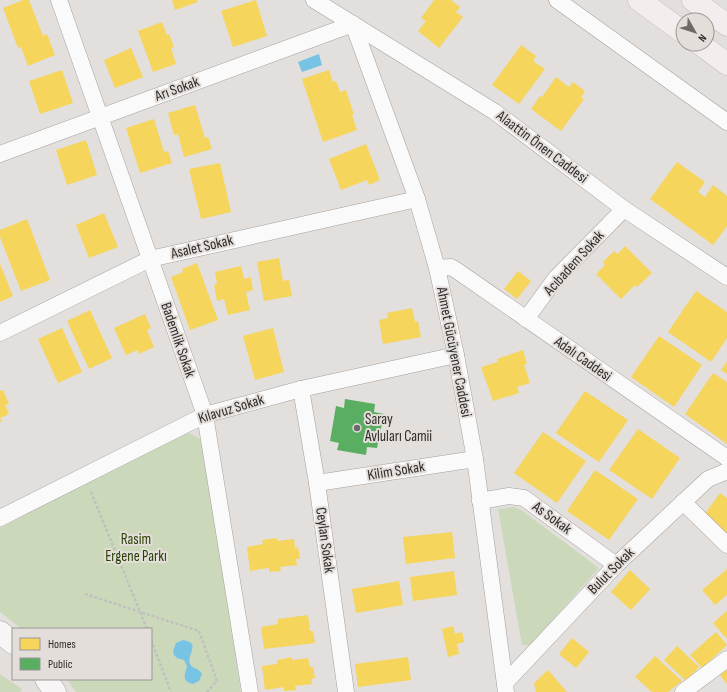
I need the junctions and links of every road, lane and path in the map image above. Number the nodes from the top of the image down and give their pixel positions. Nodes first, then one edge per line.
1 (59, 0) edge
2 (314, 0) edge
3 (557, 0) edge
4 (639, 0) edge
5 (693, 0) edge
6 (354, 24) junction
7 (727, 25) edge
8 (675, 26) edge
9 (711, 52) edge
10 (727, 64) edge
11 (100, 117) junction
12 (727, 122) edge
13 (0, 154) edge
14 (417, 199) junction
15 (624, 209) junction
16 (150, 259) junction
17 (437, 268) junction
18 (727, 277) edge
19 (526, 319) junction
20 (0, 333) edge
21 (456, 355) junction
22 (301, 389) junction
23 (205, 415) junction
24 (727, 458) edge
25 (475, 459) junction
26 (727, 471) edge
27 (84, 475) junction
28 (317, 483) junction
29 (480, 501) junction
30 (683, 502) junction
31 (0, 518) edge
32 (727, 545) edge
33 (616, 564) junction
34 (85, 594) dead end
35 (141, 613) junction
36 (147, 628) edge
37 (0, 632) edge
38 (12, 642) edge
39 (152, 643) edge
40 (727, 658) edge
41 (47, 680) edge
42 (505, 688) edge
43 (55, 692) edge
44 (171, 692) edge
45 (207, 692) edge
46 (250, 692) edge
47 (346, 692) edge
48 (683, 692) edge

1 - 11 street, Bademlik Sokak
2 - 6 street, Alaattin Önen Caddesi
3 - 12 street
4 - 8 highway
5 - 7 highway
6 - 11 street, Arı Sokak
6 - 14 street, Ahmet Gücüyener Caddesi
6 - 15 street, Alaattin Önen Caddesi
9 - 10 highway
11 - 13 street, Arı Sokak
11 - 16 street, Bademlik Sokak
14 - 16 street, Asalet Sokak
14 - 17 street, Ahmet Gücüyener Caddesi
15 - 18 street, Alaattin Önen Caddesi
15 - 19 street, Acıbadem Sokak
16 - 20 street, Asalet Sokak
16 - 23 street, Bademlik Sokak
17 - 19 street, Adalı Caddesi
17 - 21 street, Ahmet Gücüyener Caddesi
19 - 24 street, Adalı Caddesi
21 - 22 street, Kılavuz Sokak
21 - 25 street, Ahmet Gücüyener Caddesi
22 - 23 street, Kılavuz Sokak
22 - 28 street, Ceylan Sokak
23 - 27 street, Kılavuz Sokak
23 - 46 street, Bademlik Sokak
25 - 28 street, Kilim Sokak
25 - 29 street, Ahmet Gücüyener Caddesi
26 - 30 street, Bulut Sokak
27 - 31 street, Kılavuz Sokak
27 - 35 path
28 - 47 street, Ceylan Sokak
29 - 33 street, As Sokak
29 - 42 street, Ahmet Gücüyener Caddesi
30 - 32 street
30 - 33 street, Bulut Sokak
33 - 42 street, Bulut Sokak
34 - 35 path
35 - 36 path
35 - 45 path
37 - 38 main road
39 - 44 path
40 - 48 street
41 - 43 main road

